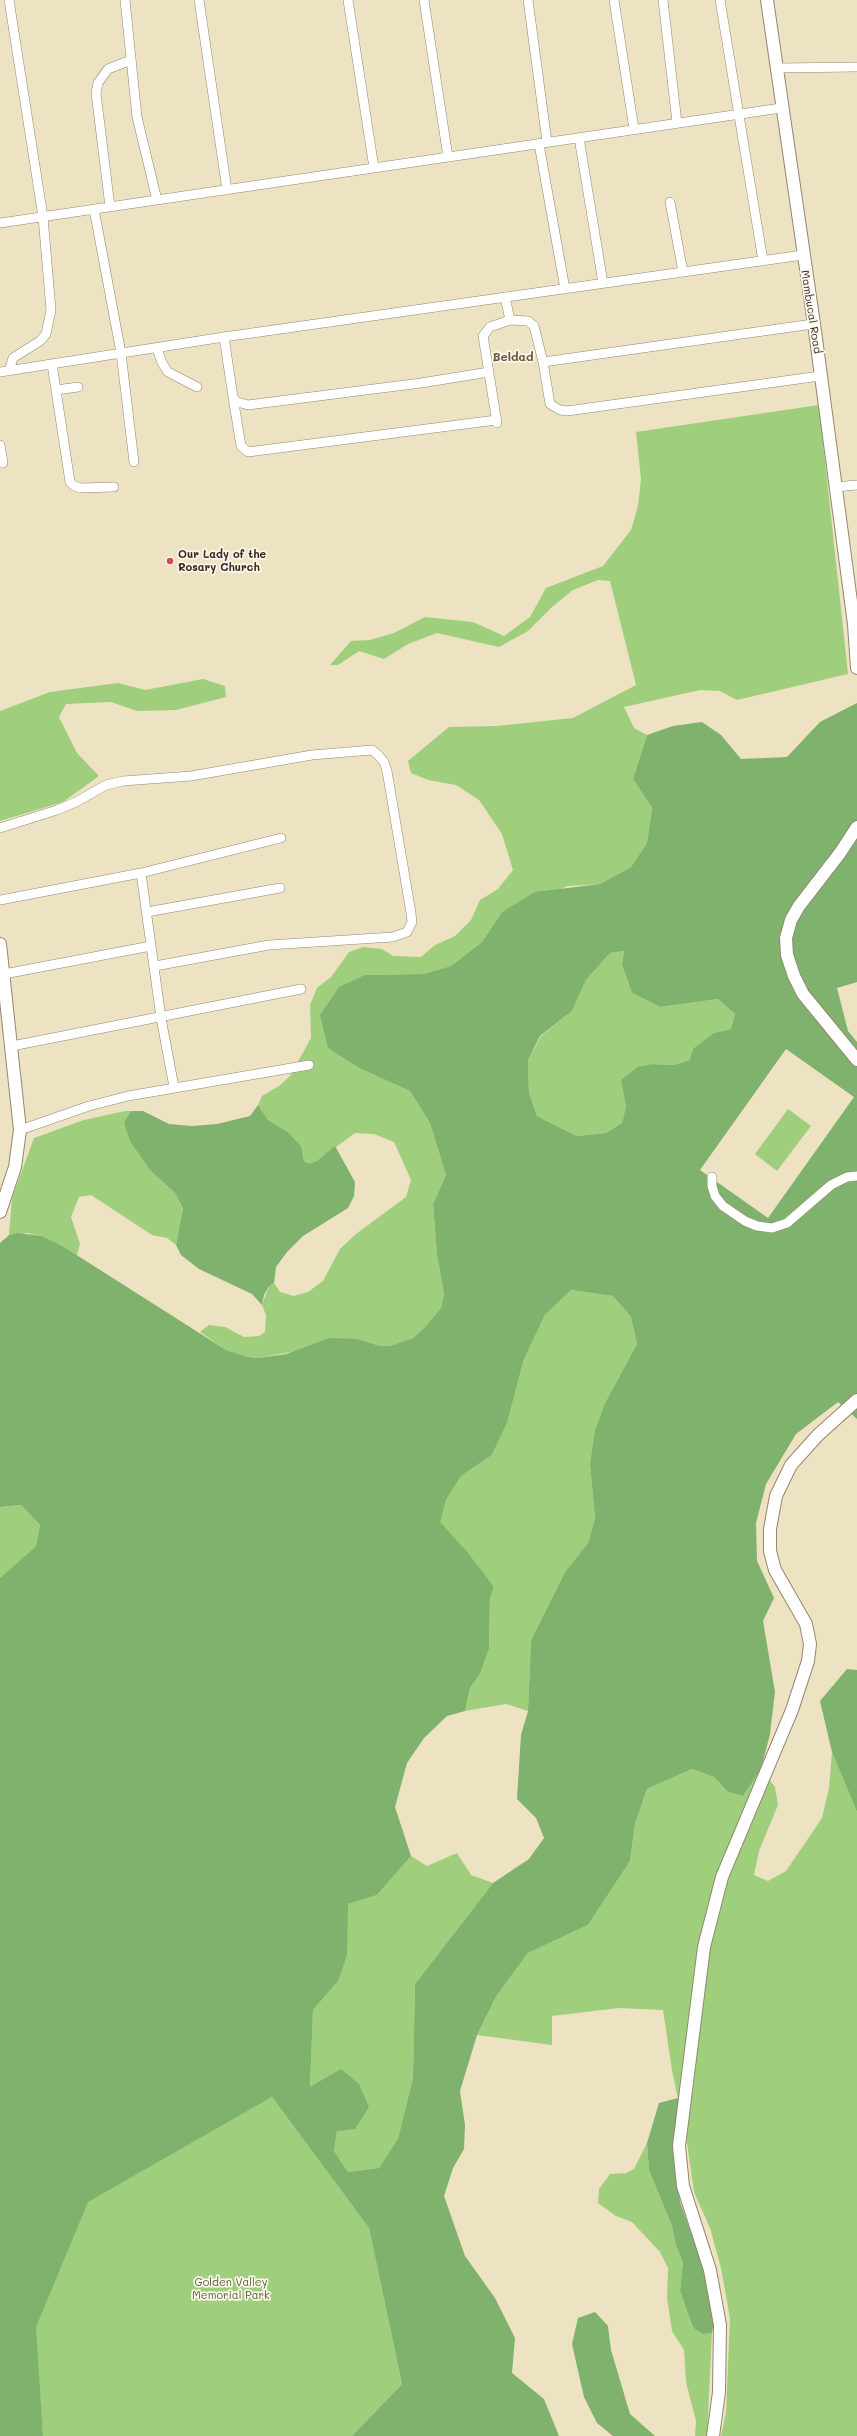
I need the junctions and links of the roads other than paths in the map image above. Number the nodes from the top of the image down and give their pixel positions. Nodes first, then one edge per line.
1 (9, 0) edge
2 (125, 0) edge
3 (199, 0) edge
4 (348, 0) edge
5 (424, 0) edge
6 (528, 0) edge
7 (614, 0) edge
8 (663, 0) edge
9 (720, 0) edge
10 (767, 0) edge
11 (131, 60) junction
12 (857, 67) edge
13 (776, 68) junction
14 (781, 108) junction
15 (739, 114) junction
16 (677, 123) junction
17 (634, 130) junction
18 (579, 138) junction
19 (543, 143) junction
20 (448, 157) junction
21 (374, 168) junction
22 (227, 190) junction
23 (157, 200) junction
24 (670, 202) dead end
25 (110, 207) junction
26 (94, 209) junction
27 (43, 217) junction
28 (0, 223) edge
29 (802, 255) junction
30 (763, 260) junction
31 (683, 272) junction
32 (603, 283) junction
33 (565, 289) junction
34 (505, 297) junction
35 (510, 320) junction
36 (813, 324) junction
37 (224, 337) junction
38 (157, 348) junction
39 (121, 353) junction
40 (543, 362) junction
41 (52, 364) junction
42 (4, 371) edge
43 (488, 372) junction
44 (820, 376) junction
45 (197, 387) dead end
46 (78, 388) dead end
47 (56, 390) junction
48 (233, 397) junction
49 (0, 446) edge
50 (134, 462) dead end
51 (3, 463) dead end
52 (857, 485) edge
53 (114, 487) dead end
54 (835, 487) junction
55 (857, 668) edge
56 (857, 827) edge
57 (0, 828) edge
58 (281, 838) dead end
59 (141, 873) junction
60 (280, 888) dead end
61 (0, 900) edge
62 (147, 912) junction
63 (0, 944) edge
64 (151, 946) junction
65 (155, 966) junction
66 (4, 974) junction
67 (301, 989) dead end
68 (161, 1018) junction
69 (12, 1046) junction
70 (857, 1060) edge
71 (309, 1065) dead end
72 (174, 1087) junction
73 (20, 1130) junction
74 (857, 1176) edge
75 (712, 1177) dead end
76 (0, 1212) edge
77 (857, 1400) edge
78 (713, 2436) edge

1 - 27 street
2 - 11 street
3 - 22 street
4 - 21 street
5 - 20 street
6 - 19 street
7 - 17 street
8 - 16 street
9 - 15 street
10 - 13 main road, Mambucal Road
11 - 23 street
11 - 25 street
12 - 13 street
13 - 14 main road, Mambucal Road
14 - 15 street
14 - 29 main road, Mambucal Road
15 - 16 street
15 - 30 street
16 - 17 street
17 - 18 street
18 - 19 street
18 - 32 street
19 - 20 street
19 - 33 street
20 - 21 street
21 - 22 street
22 - 23 street
23 - 25 street
24 - 31 street
25 - 26 street
26 - 27 street
26 - 39 street
27 - 28 street
27 - 42 street
29 - 30 street
29 - 36 main road, Mambucal Road
30 - 31 street
31 - 32 street
32 - 33 street
33 - 34 street
34 - 35 street
34 - 37 street
35 - 40 street
35 - 43 street
36 - 40 street
36 - 44 main road, Mambucal Road
37 - 38 street
37 - 48 street
38 - 39 street
38 - 45 street
39 - 41 street
39 - 50 street
40 - 44 street
41 - 42 street
41 - 47 street
43 - 48 street
43 - 48 street
44 - 54 main road, Mambucal Road
46 - 47 street
47 - 53 street
49 - 51 street
52 - 54 street
54 - 55 main road, Mambucal Road
56 - 70 main road
57 - 65 street
58 - 59 street
59 - 61 street
59 - 62 street
60 - 62 street
62 - 64 street
63 - 66 main road
64 - 65 street
64 - 66 street
65 - 68 street
66 - 69 main road
67 - 68 street
68 - 69 street
68 - 72 street
69 - 73 main road
71 - 72 street
72 - 73 street
73 - 76 main road
74 - 75 street
77 - 78 main road

